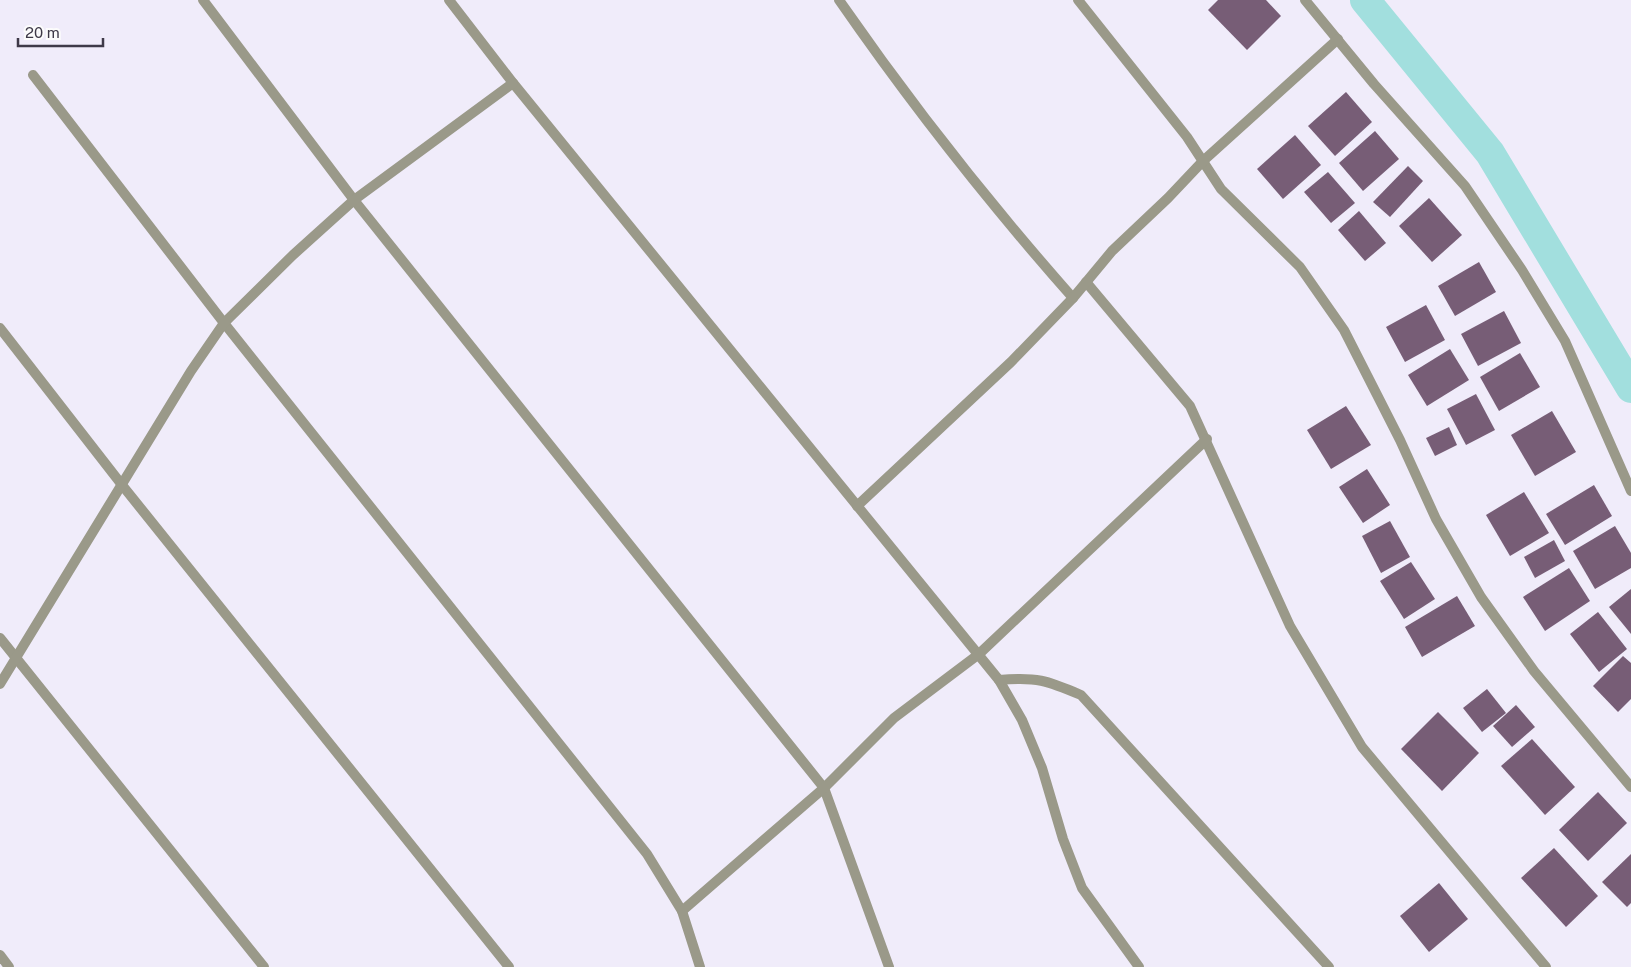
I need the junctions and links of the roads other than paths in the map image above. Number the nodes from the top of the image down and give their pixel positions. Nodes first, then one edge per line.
1 (204, 0) edge
2 (449, 0) edge
3 (839, 0) edge
4 (1078, 0) edge
5 (1305, 0) edge
6 (1338, 39) junction
7 (33, 75) dead end
8 (513, 83) junction
9 (1202, 161) junction
10 (354, 200) junction
11 (1086, 282) junction
12 (1073, 298) junction
13 (224, 323) junction
14 (0, 328) edge
15 (1207, 439) junction
16 (122, 486) junction
17 (1631, 491) edge
18 (858, 506) junction
19 (0, 638) edge
20 (979, 654) junction
21 (16, 659) junction
22 (999, 680) junction
23 (0, 684) edge
24 (1631, 787) edge
25 (824, 788) junction
26 (682, 912) junction
27 (0, 956) edge
28 (9, 967) edge
29 (264, 967) edge
30 (509, 967) edge
31 (700, 967) edge
32 (889, 967) edge
33 (1139, 967) edge
34 (1329, 967) edge
35 (1546, 967) edge

1 - 10 street
2 - 8 street
3 - 12 street
4 - 9 street
5 - 6 street
6 - 9 street
6 - 17 street
7 - 13 street
8 - 10 street
8 - 18 street
9 - 11 street
9 - 24 street
10 - 13 street
10 - 25 street
11 - 12 street
11 - 15 street
12 - 18 street
13 - 16 street
13 - 26 street
14 - 16 street
15 - 20 street
15 - 35 street
16 - 21 street
16 - 30 street
18 - 20 street
19 - 21 street
20 - 22 street
20 - 25 street
21 - 23 street
21 - 29 street
22 - 33 street
22 - 34 street
25 - 26 street
25 - 32 street
26 - 31 street
27 - 28 street

